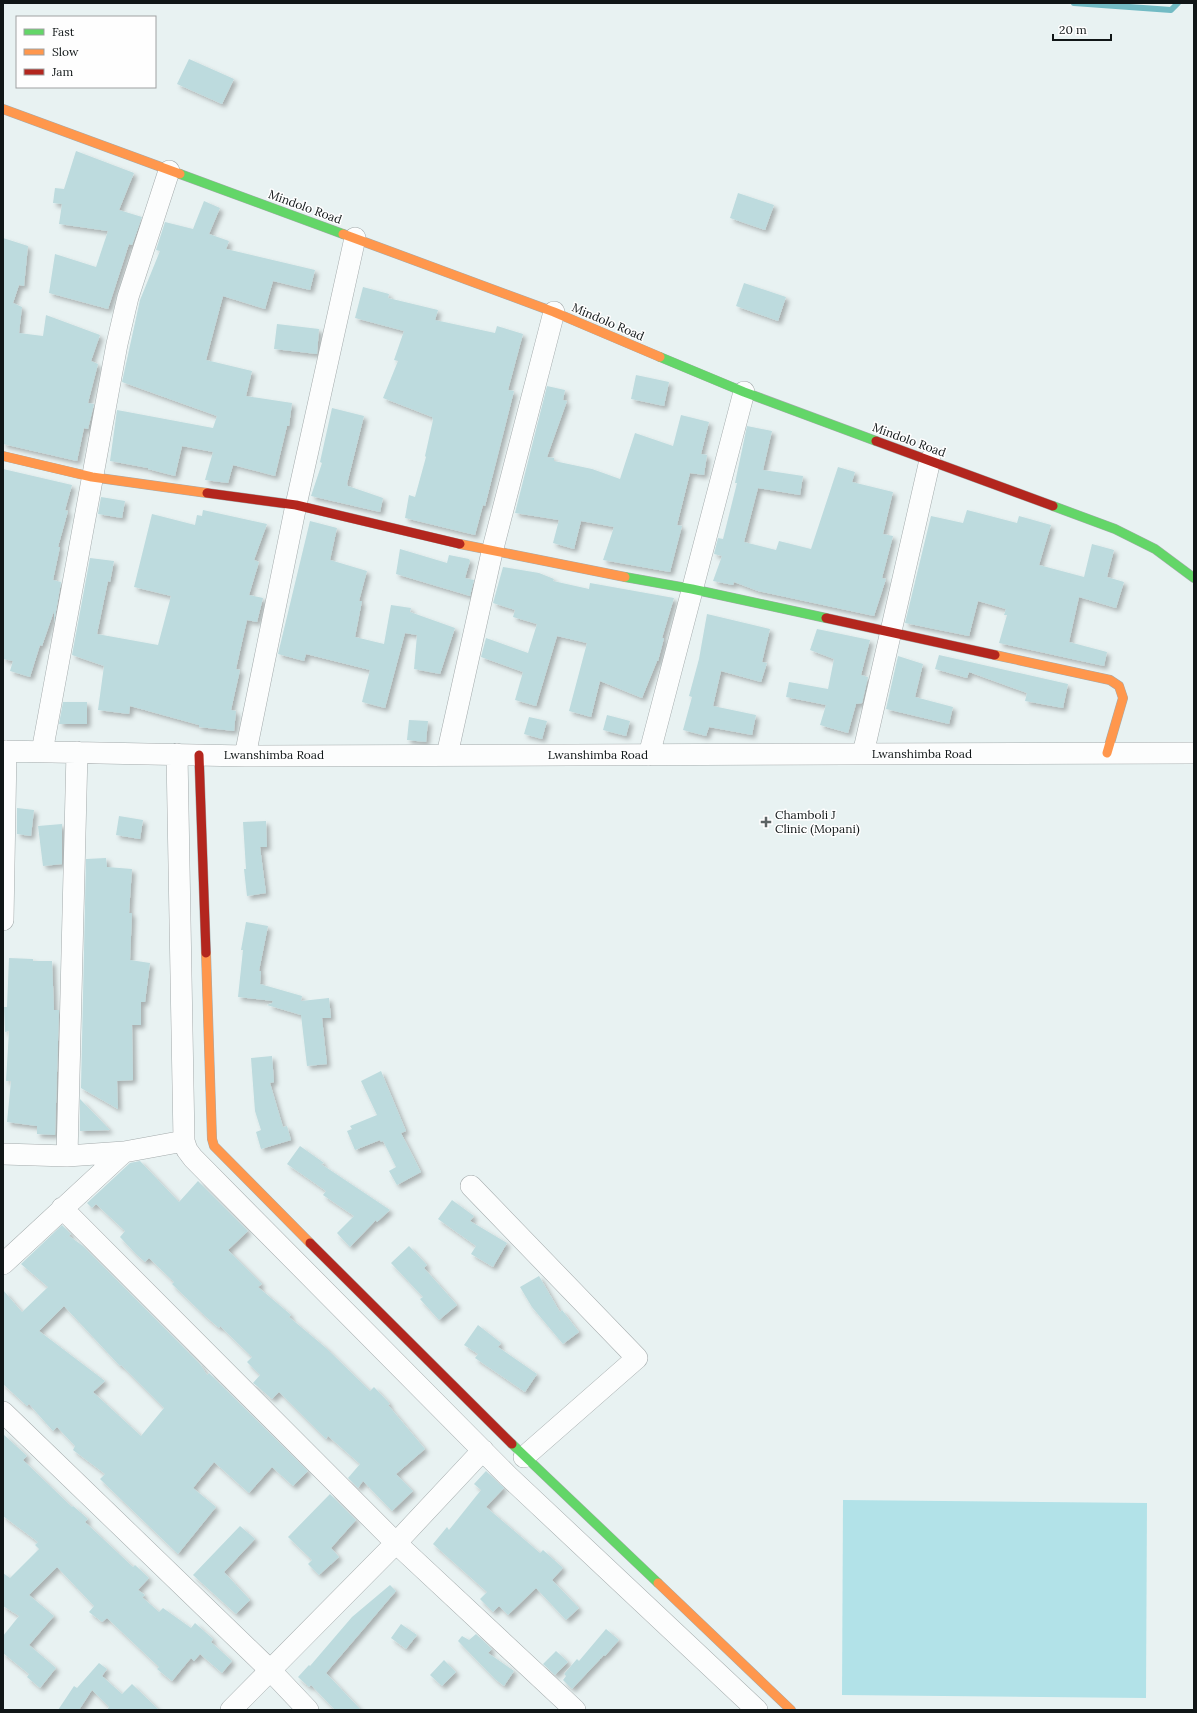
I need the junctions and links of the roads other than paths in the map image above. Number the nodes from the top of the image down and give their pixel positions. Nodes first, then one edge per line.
1 (3, 109) edge
2 (168, 171) junction
3 (355, 238) junction
4 (554, 312) junction
5 (744, 392) junction
6 (3, 456) edge
7 (930, 460) junction
8 (92, 477) junction
9 (296, 505) junction
10 (492, 552) junction
11 (1194, 575) edge
12 (692, 589) junction
13 (891, 632) junction
14 (5, 751) edge
15 (42, 752) junction
16 (77, 752) junction
17 (1107, 753) junction
18 (1194, 753) edge
19 (177, 754) junction
20 (863, 754) junction
21 (199, 755) junction
22 (447, 755) junction
23 (649, 755) junction
24 (246, 756) junction
25 (3, 920) edge
26 (184, 1141) junction
27 (124, 1152) junction
28 (3, 1154) edge
29 (67, 1156) junction
30 (472, 1186) dead end
31 (62, 1208) junction
32 (3, 1264) edge
33 (3, 1412) edge
34 (483, 1450) junction
35 (524, 1457) junction
36 (396, 1542) junction
37 (654, 1580) junction
38 (637, 1597) junction
39 (271, 1671) junction
40 (232, 1710) edge
41 (308, 1710) edge
42 (575, 1710) edge
43 (757, 1710) edge
44 (791, 1710) edge

1 - 2 street, Mindolo Road
2 - 3 street, Mindolo Road
2 - 8 street
3 - 4 street, Mindolo Road
3 - 9 street
4 - 5 street, Mindolo Road
4 - 10 street
5 - 7 street, Mindolo Road
5 - 12 street
6 - 8 street
7 - 11 street, Mindolo Road
7 - 13 street
8 - 9 street
8 - 15 street
9 - 10 street
9 - 24 street
10 - 12 street
10 - 22 street
12 - 13 street
12 - 23 street
13 - 17 street
13 - 20 street
14 - 15 street, Lwanshimba Road
14 - 25 street
15 - 16 street, Lwanshimba Road
16 - 19 street, Lwanshimba Road
16 - 29 street
17 - 18 street, Lwanshimba Road
17 - 20 street, Lwanshimba Road
19 - 21 street, Lwanshimba Road
19 - 26 street
20 - 23 street, Lwanshimba Road
21 - 24 street, Lwanshimba Road
21 - 35 street
22 - 23 street, Lwanshimba Road
22 - 24 street, Lwanshimba Road
26 - 27 street
26 - 34 street
27 - 29 street
27 - 31 street
28 - 29 street
30 - 35 street
31 - 32 street
31 - 36 street
33 - 39 street
34 - 36 street
34 - 38 street
35 - 37 street
36 - 39 street
36 - 42 street
37 - 38 street
37 - 44 street
38 - 43 street
39 - 40 street
39 - 41 street

